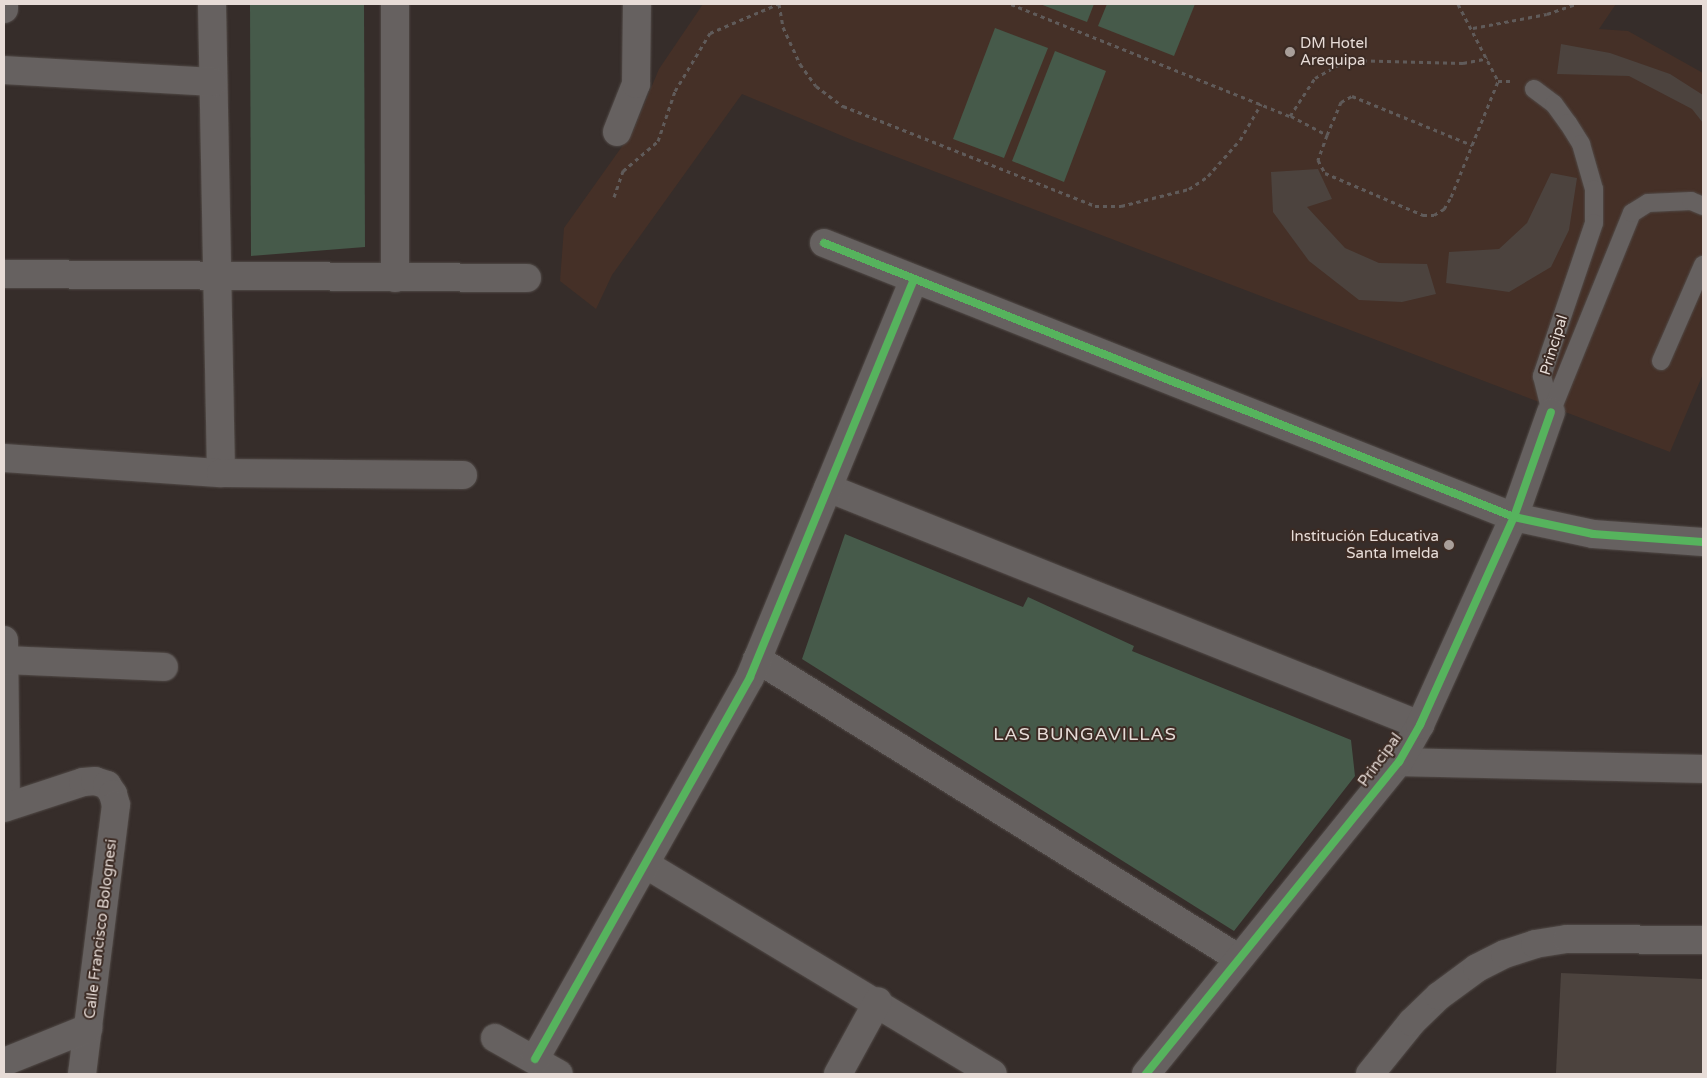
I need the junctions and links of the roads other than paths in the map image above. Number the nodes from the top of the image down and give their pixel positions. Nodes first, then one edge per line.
1 (4, 4) edge
2 (212, 4) edge
3 (394, 4) edge
4 (637, 4) edge
5 (4, 9) edge
6 (4, 70) edge
7 (213, 82) junction
8 (1534, 89) road end
9 (617, 132) dead end
10 (1703, 206) edge
11 (824, 243) dead end
12 (1703, 265) edge
13 (4, 274) edge
14 (217, 277) junction
15 (395, 278) junction
16 (527, 278) dead end
17 (914, 279) junction
18 (1661, 361) dead end
19 (1551, 412) junction
20 (4, 458) edge
21 (221, 474) junction
22 (462, 475) dead end
23 (828, 488) junction
24 (1514, 517) junction
25 (1703, 542) edge
26 (4, 640) edge
27 (757, 659) junction
28 (4, 660) edge
29 (164, 667) dead end
30 (1420, 725) junction
31 (1400, 762) junction
32 (1703, 769) edge
33 (5, 807) edge
34 (645, 864) junction
35 (1703, 940) edge
36 (1238, 958) junction
37 (878, 1001) junction
38 (88, 1028) junction
39 (495, 1038) dead end
40 (536, 1059) junction
41 (4, 1062) edge
42 (82, 1074) edge
43 (559, 1074) edge
44 (838, 1074) edge
45 (993, 1074) edge
46 (1146, 1074) edge
47 (1370, 1074) edge

1 - 5 street
2 - 7 street
3 - 15 street
4 - 9 street
6 - 7 street
7 - 14 street
8 - 19 lane, Principal
10 - 19 lane
11 - 17 street
12 - 18 lane
13 - 14 street
14 - 15 street
14 - 21 street
15 - 16 street
17 - 23 street
17 - 24 street
19 - 24 street, Principal
20 - 21 street
21 - 22 street
23 - 27 street
23 - 30 street
24 - 25 street
24 - 30 street, Principal
26 - 28 street
27 - 34 street
27 - 36 street
28 - 29 street
28 - 33 street
30 - 31 street, Principal
31 - 32 street
31 - 36 street, Principal
33 - 38 street, Calle Francisco Bolognesi
34 - 37 street
34 - 40 street
35 - 47 street
36 - 46 street, Principal
37 - 44 street
37 - 45 street
38 - 41 street
38 - 42 street, Calle Francisco Bolognesi
39 - 40 street
40 - 43 street

